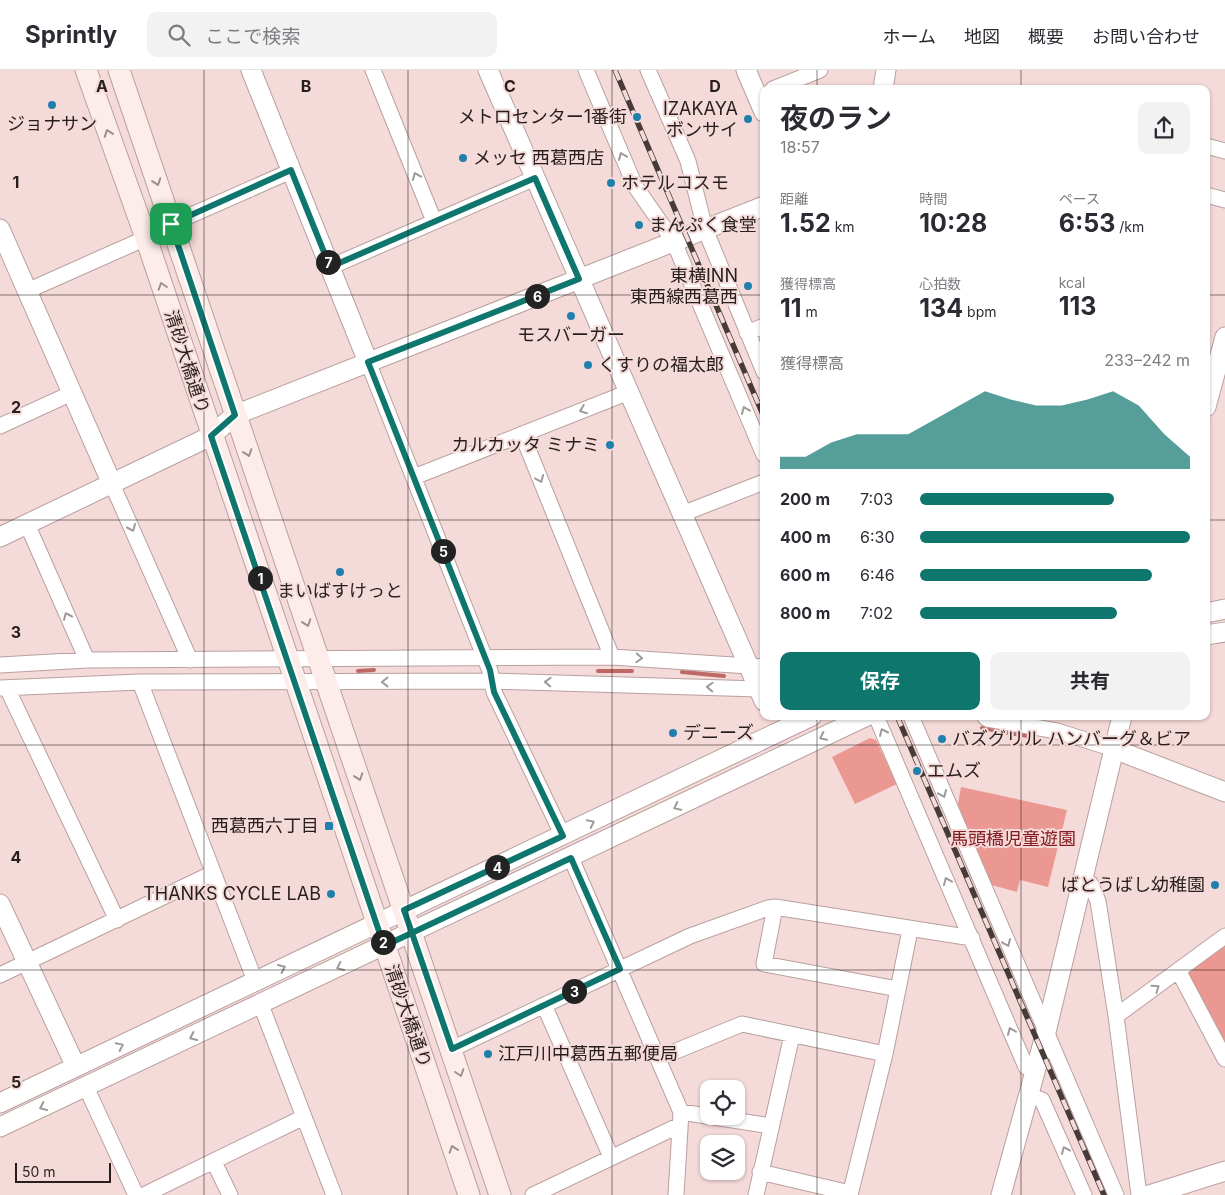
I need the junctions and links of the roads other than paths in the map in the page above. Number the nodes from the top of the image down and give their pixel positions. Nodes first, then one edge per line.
1 (86, 70) edge
2 (119, 70) edge
3 (251, 70) edge
4 (373, 70) edge
5 (488, 70) edge
6 (586, 70) edge
7 (648, 70) edge
8 (746, 70) edge
9 (886, 70) edge
10 (817, 71) edge
11 (788, 85) edge
12 (884, 85) edge
13 (760, 91) edge
14 (1210, 147) edge
15 (1225, 151) edge
16 (291, 170) junction
17 (535, 178) junction
18 (1210, 196) edge
19 (1225, 200) edge
20 (760, 208) edge
21 (434, 221) junction
22 (171, 224) junction
23 (0, 229) edge
24 (705, 229) junction
25 (146, 238) junction
26 (674, 242) junction
27 (330, 267) junction
28 (579, 279) junction
29 (28, 291) junction
30 (760, 328) edge
31 (747, 333) junction
32 (1225, 336) edge
33 (368, 362) junction
34 (760, 363) edge
35 (629, 392) junction
36 (1210, 392) edge
37 (72, 394) junction
38 (235, 415) junction
39 (0, 426) edge
40 (522, 434) junction
41 (211, 436) junction
42 (760, 446) edge
43 (414, 477) junction
44 (112, 484) junction
45 (760, 484) edge
46 (682, 514) junction
47 (27, 524) junction
48 (0, 537) edge
49 (1225, 608) edge
50 (1210, 612) edge
51 (1225, 632) edge
52 (1210, 634) edge
53 (612, 657) junction
54 (288, 658) junction
55 (319, 658) junction
56 (486, 659) junction
57 (86, 660) junction
58 (190, 660) junction
59 (0, 665) edge
60 (756, 667) edge
61 (492, 681) junction
62 (140, 682) junction
63 (296, 682) junction
64 (327, 682) junction
65 (4, 688) edge
66 (760, 689) edge
67 (760, 695) edge
68 (793, 720) edge
69 (860, 720) edge
70 (878, 720) edge
71 (913, 720) edge
72 (987, 720) edge
73 (1121, 720) edge
74 (774, 724) edge
75 (1114, 749) junction
76 (1225, 792) edge
77 (563, 836) junction
78 (571, 858) junction
79 (214, 873) junction
80 (1082, 880) junction
81 (0, 904) edge
82 (775, 907) junction
83 (404, 910) junction
84 (117, 920) junction
85 (376, 924) junction
86 (910, 930) junction
87 (412, 933) junction
88 (1225, 936) edge
89 (972, 938) junction
90 (384, 946) junction
91 (27, 962) junction
92 (620, 969) junction
93 (1179, 972) junction
94 (0, 975) edge
95 (255, 981) junction
96 (898, 989) junction
97 (260, 1005) junction
98 (544, 1005) junction
99 (1116, 1016) junction
100 (1046, 1032) junction
101 (792, 1035) junction
102 (452, 1049) junction
103 (885, 1054) junction
104 (1225, 1057) edge
105 (659, 1058) junction
106 (76, 1067) junction
107 (1035, 1070) junction
108 (86, 1087) junction
109 (1028, 1094) junction
110 (0, 1103) edge
111 (304, 1117) junction
112 (680, 1119) junction
113 (771, 1126) junction
114 (0, 1127) edge
115 (611, 1157) junction
116 (214, 1162) junction
117 (1225, 1171) edge
118 (760, 1172) junction
119 (850, 1194) edge
120 (136, 1195) edge
121 (144, 1195) edge
122 (230, 1195) edge
123 (334, 1195) edge
124 (469, 1195) edge
125 (500, 1195) edge
126 (533, 1195) edge
127 (676, 1195) edge
128 (756, 1195) edge
129 (1000, 1195) edge
130 (1084, 1195) edge
131 (1116, 1195) edge
132 (1139, 1195) edge
133 (1149, 1195) edge

25 -> 1 main road, 清砂大橋通り
2 -> 22 main road, 清砂大橋通り
3 - 16 street
21 -> 4 street
5 - 17 street
26 -> 6 street
7 - 24 street
8 - 13 street
9 - 12 street
10 - 11 street
14 - 15 street
16 - 22 street
16 - 27 street
17 - 21 street
17 - 28 street
18 - 19 street
20 - 24 street
21 - 27 street
22 - 38 main road, 清砂大橋通り
23 - 29 street
24 - 26 street
24 - 31 street
25 - 29 street
41 -> 25 main road, 清砂大橋通り
26 - 28 street
42 -> 26 street
27 - 33 street
28 - 33 street
28 - 35 street
29 - 37 street
30 - 31 street
31 - 34 street
32 - 36 street
33 - 38 street
33 - 43 street
35 -> 40 street
35 - 46 street
37 - 39 street
37 - 44 street
38 - 41 street
38 -> 55 main road, 清砂大橋通り
40 - 43 street
40 -> 53 street
41 - 44 street
41 - 54 main road, 清砂大橋通り
43 - 56 street
44 - 47 street
44 -> 58 street
45 - 46 street
46 - 60 street
47 - 48 street
57 -> 47 street
49 - 50 street
51 - 52 street
53 - 56 street
53 -> 60 street
54 - 55 street
54 - 58 street
54 - 63 main road, 清砂大橋通り
55 - 56 street
55 - 64 main road, 清砂大橋通り
56 - 61 street
57 - 58 street
57 - 59 street
60 - 66 street
61 -> 64 street
67 -> 61 street
61 - 77 street
62 - 63 street
62 - 65 street
62 - 79 street
63 - 64 street
63 - 85 main road, 清砂大橋通り
64 -> 83 main road, 清砂大橋通り
65 - 84 street
68 - 74 street
69 -> 78 street
89 -> 70 street
71 -> 100 street
72 - 75 street
73 - 75 street
77 -> 74 street
75 - 76 street
75 - 80 street
77 - 83 street
78 - 87 street
78 - 92 street
79 - 84 street
79 - 95 street
80 - 99 street
80 - 100 street
81 - 91 street
82 - 86 street
82 - 92 street
82 - 96 street
83 - 85 street
83 - 87 main road, 清砂大橋通り
84 - 91 street
85 - 90 main road, 清砂大橋通り
95 -> 85 street
86 - 89 street
86 - 96 street
87 - 90 street
87 - 102 main road, 清砂大橋通り
88 - 93 street
107 -> 89 street
90 -> 97 street
124 -> 90 main road, 清砂大橋通り
91 - 94 street
91 - 106 street
92 - 98 street
92 - 105 street
99 -> 93 street
93 - 104 street
106 -> 95 street
96 - 103 street
97 -> 108 street
97 - 111 street
98 - 102 street
98 - 115 street
99 - 132 street
100 - 107 street
100 - 131 street
101 - 103 street
101 - 105 street
101 - 113 street
102 -> 125 main road, 清砂大橋通り
103 - 119 street
105 - 112 street
106 - 110 street
107 - 109 street
108 -> 114 street
108 - 120 street
109 - 129 street
130 -> 109 street
111 - 116 street
111 - 123 street
112 - 113 street
112 - 115 street
112 - 127 street
113 - 118 street
115 - 126 street
116 - 121 street
116 - 122 street
117 - 133 street
118 - 119 street
118 - 128 street

